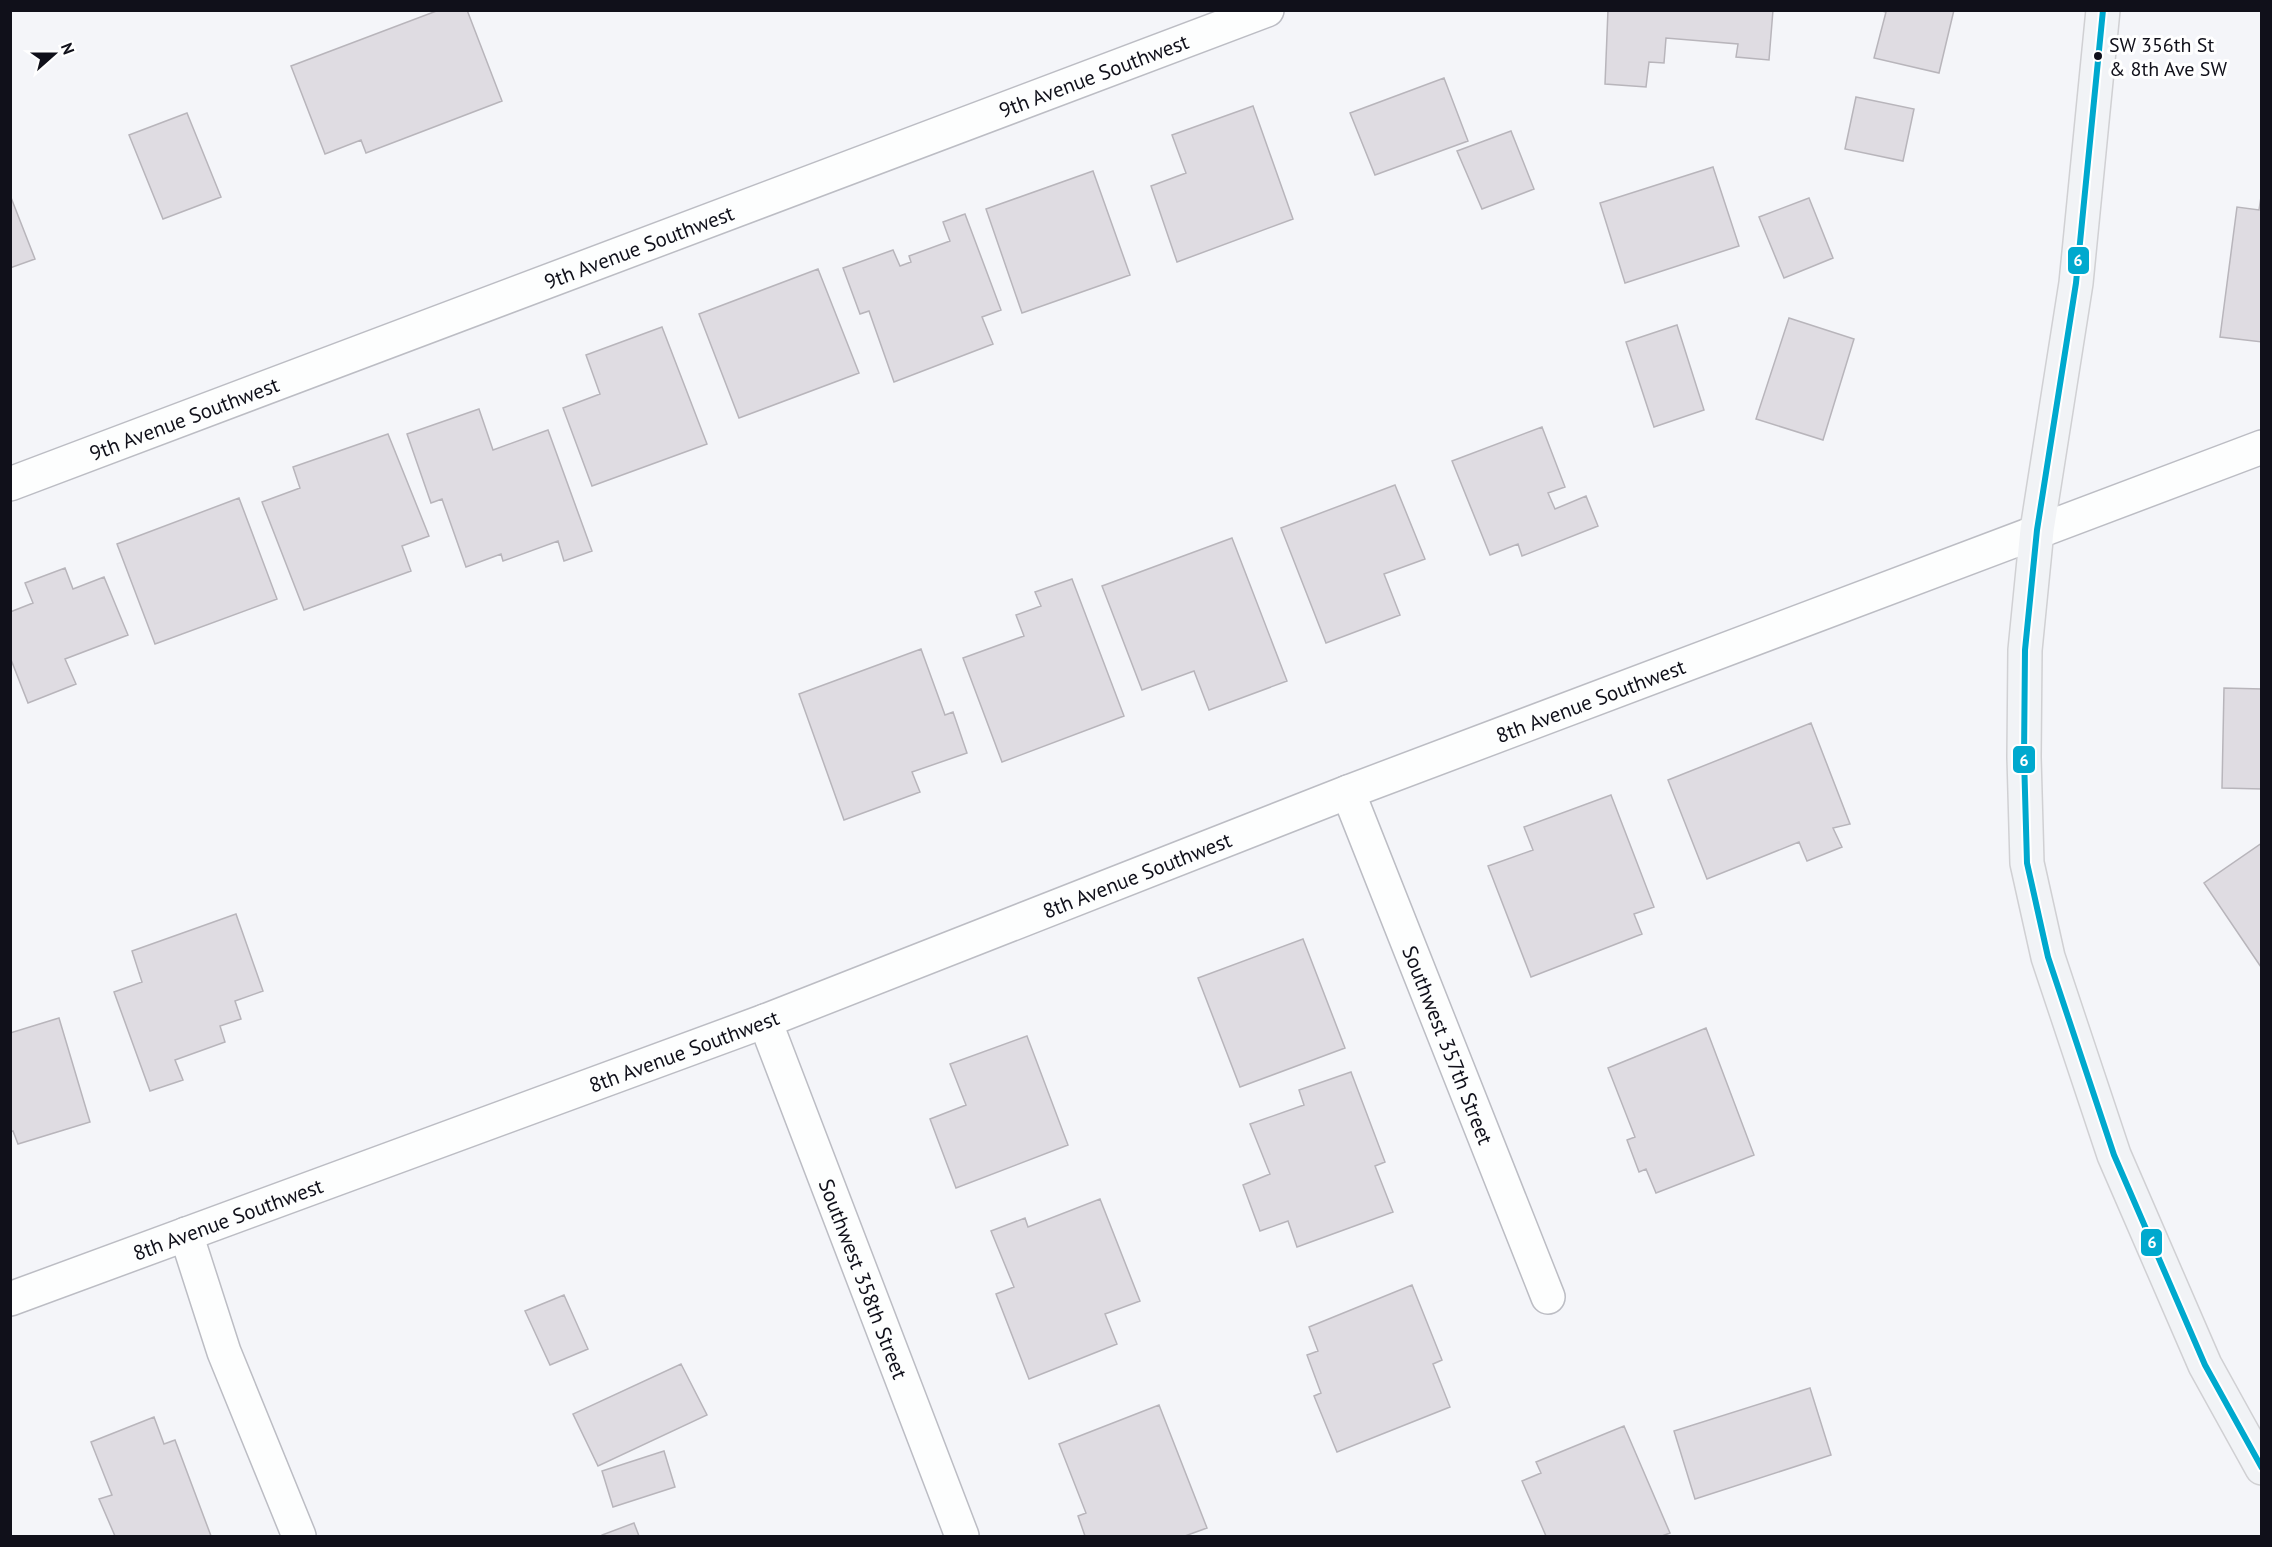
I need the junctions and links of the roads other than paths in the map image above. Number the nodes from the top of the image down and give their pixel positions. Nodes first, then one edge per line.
1 (1267, 10) edge
2 (2103, 10) edge
3 (2262, 447) edge
4 (10, 484) edge
5 (2037, 530) junction
6 (1348, 792) junction
7 (765, 1020) junction
8 (186, 1234) junction
9 (1548, 1297) dead end
10 (10, 1299) edge
11 (2262, 1468) edge
12 (299, 1536) edge
13 (962, 1536) edge

1 - 4 street, 9th Avenue Southwest
2 - 5 main road
3 - 5 street, 8th Avenue Southwest
5 - 6 street, 8th Avenue Southwest
5 - 11 main road
6 - 7 street, 8th Avenue Southwest
6 - 9 street, Southwest 357th Street
7 - 8 street, 8th Avenue Southwest
7 - 13 street, Southwest 358th Street
8 - 10 street, 8th Avenue Southwest
8 - 12 street

